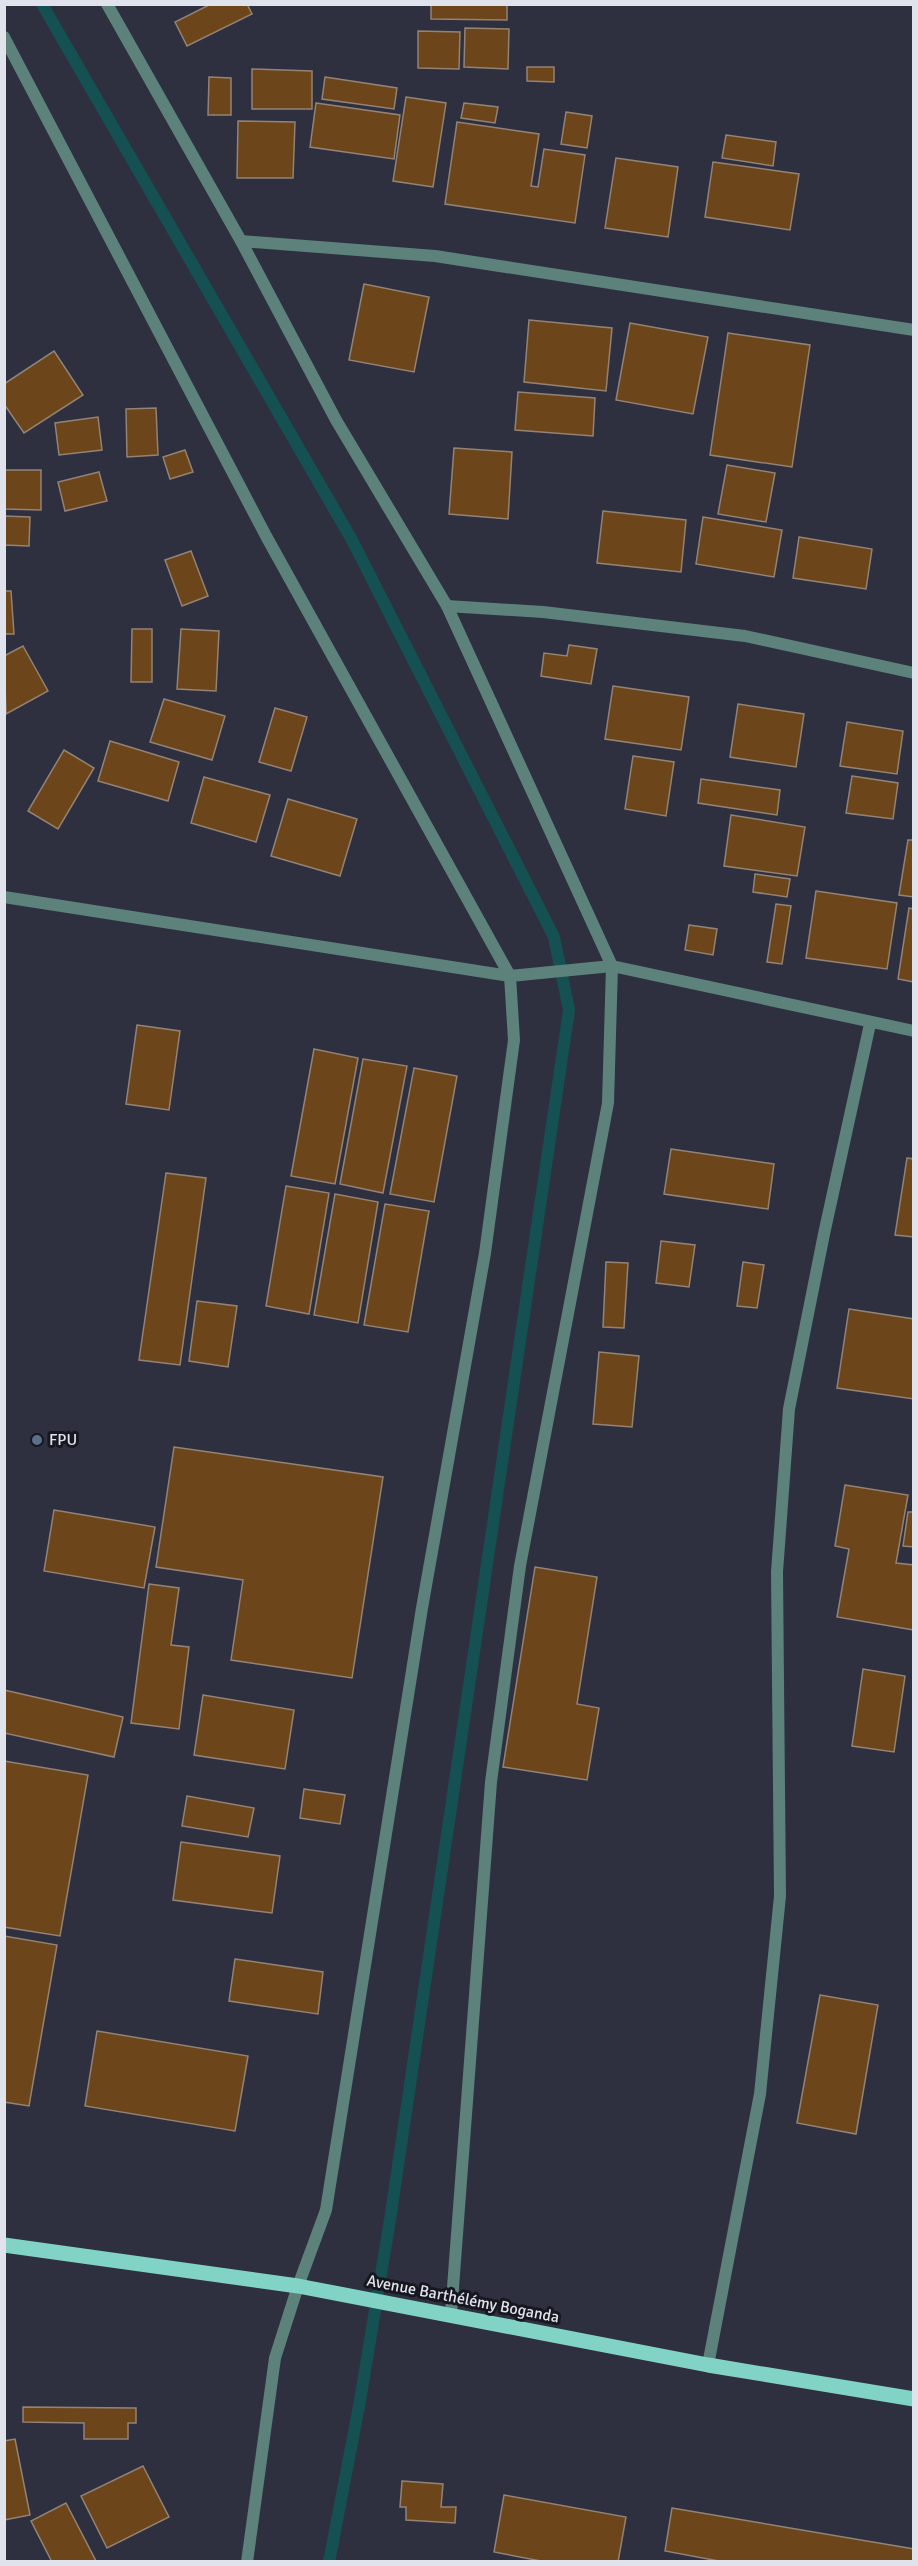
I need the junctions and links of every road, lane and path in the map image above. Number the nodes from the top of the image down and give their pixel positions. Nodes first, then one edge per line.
1 (107, 4) edge
2 (4, 37) edge
3 (241, 241) junction
4 (914, 330) edge
5 (447, 606) junction
6 (914, 673) edge
7 (4, 897) edge
8 (612, 966) junction
9 (510, 976) junction
10 (870, 1024) junction
11 (914, 1032) edge
12 (4, 2245) edge
13 (298, 2286) junction
14 (451, 2314) junction
15 (708, 2365) junction
16 (914, 2399) edge
17 (247, 2562) edge

1 - 3 street
2 - 9 street
3 - 4 street
3 - 5 street
5 - 6 street
5 - 8 street
7 - 9 street
8 - 9 street
8 - 10 street
8 - 14 street
9 - 13 street
10 - 11 street
10 - 15 street
12 - 13 main road, Avenue Barthélémy Boganda
13 - 14 main road, Avenue Barthélémy Boganda
13 - 17 street
14 - 15 main road, Avenue Barthélémy Boganda
15 - 16 main road, Avenue Barthélémy Boganda

